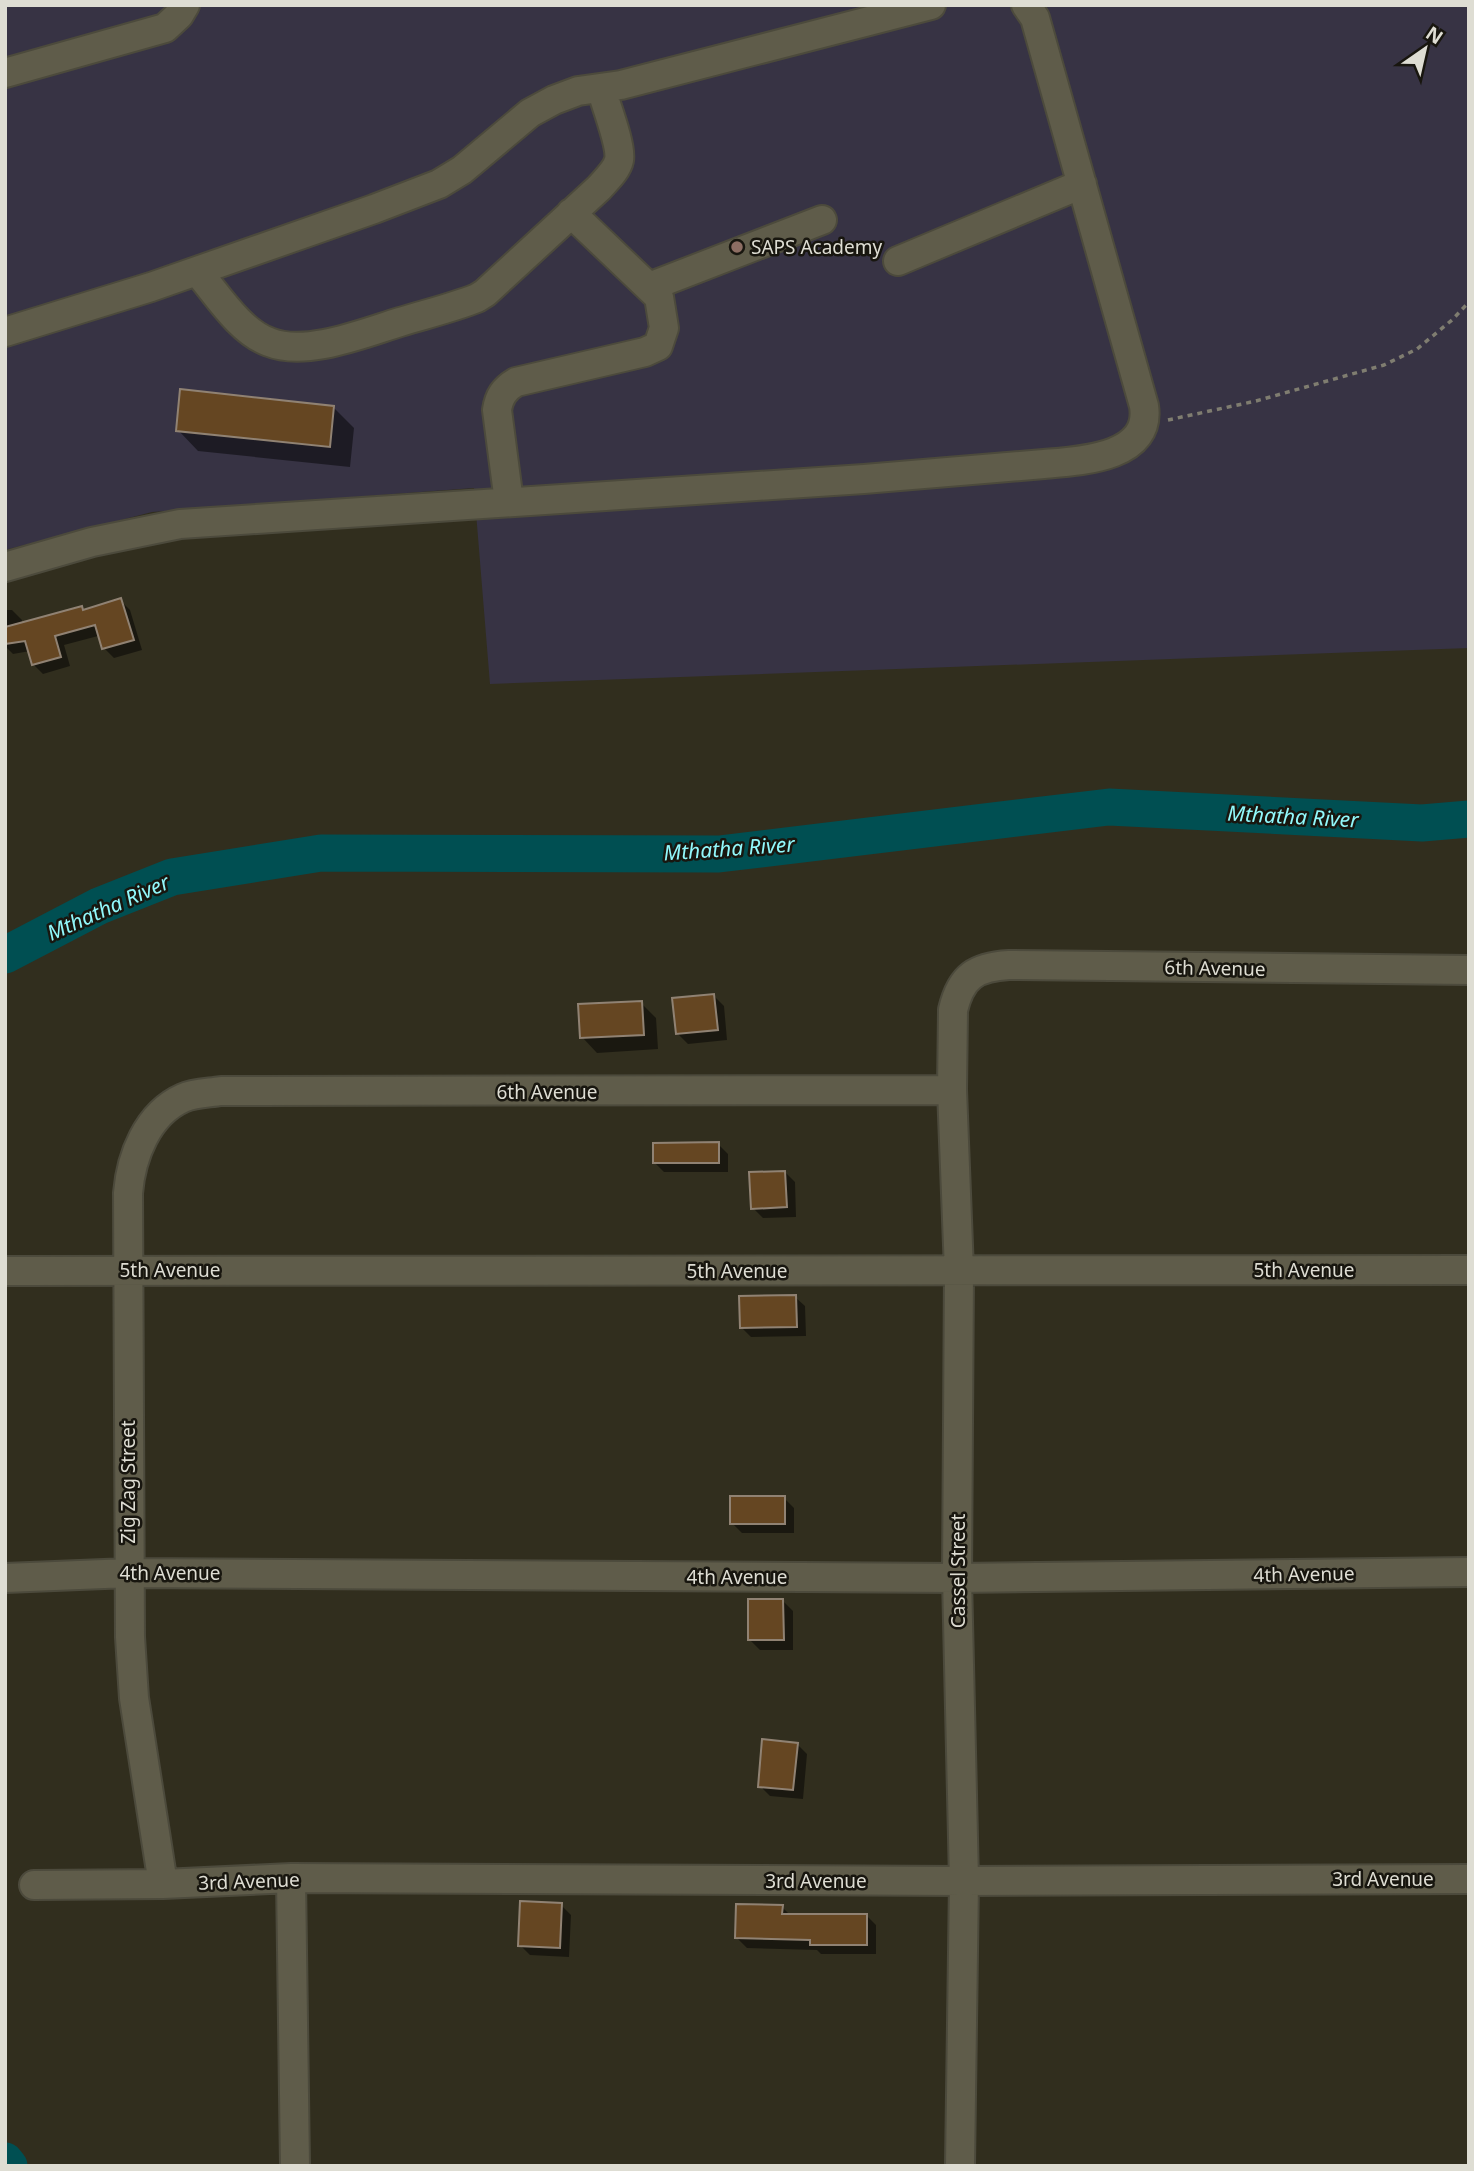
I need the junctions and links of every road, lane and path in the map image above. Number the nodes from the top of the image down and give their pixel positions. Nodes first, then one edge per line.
1 (185, 5) edge
2 (931, 5) edge
3 (1026, 5) edge
4 (5, 73) edge
5 (601, 88) junction
6 (1082, 184) junction
7 (571, 213) junction
8 (822, 220) dead end
9 (898, 261) dead end
10 (197, 271) junction
11 (649, 287) junction
12 (1469, 302) edge
13 (5, 332) edge
14 (1145, 422) junction
15 (509, 502) junction
16 (5, 567) edge
17 (1469, 970) edge
18 (965, 979) joint
19 (952, 1090) junction
20 (153, 1125) joint
21 (128, 1270) junction
22 (1469, 1270) edge
23 (5, 1271) edge
24 (959, 1271) junction
25 (129, 1573) junction
26 (1469, 1573) edge
27 (5, 1578) edge
28 (957, 1578) junction
29 (290, 1878) junction
30 (1469, 1879) edge
31 (964, 1881) junction
32 (163, 1884) junction
33 (34, 1885) dead end
34 (295, 2166) edge
35 (960, 2166) edge

1 - 4 street
2 - 5 street
3 - 6 street
5 - 7 street
5 - 10 street
6 - 9 street
6 - 14 street
7 - 10 street
7 - 11 street
8 - 11 street
10 - 13 street
11 - 15 street
12 - 14 path
14 - 15 street
15 - 16 street
17 - 18 street, 6th Avenue
18 - 19 street, Cassel Street
19 - 20 street, 6th Avenue
19 - 24 street, Cassel Street
20 - 21 street, Zig Zag Street
21 - 23 street, 5th Avenue
21 - 24 street, 5th Avenue
21 - 25 street, Zig Zag Street
22 - 24 street, 5th Avenue
24 - 28 street, Cassel Street
25 - 27 street, 4th Avenue
25 - 28 street, 4th Avenue
25 - 32 street, Zig Zag Street
26 - 28 street, 4th Avenue
28 - 31 street, Cassel Street
29 - 31 street, 3rd Avenue
29 - 32 street, 3rd Avenue
29 - 34 street
30 - 31 street, 3rd Avenue
31 - 35 street, Cassel Street
32 - 33 street, 3rd Avenue

